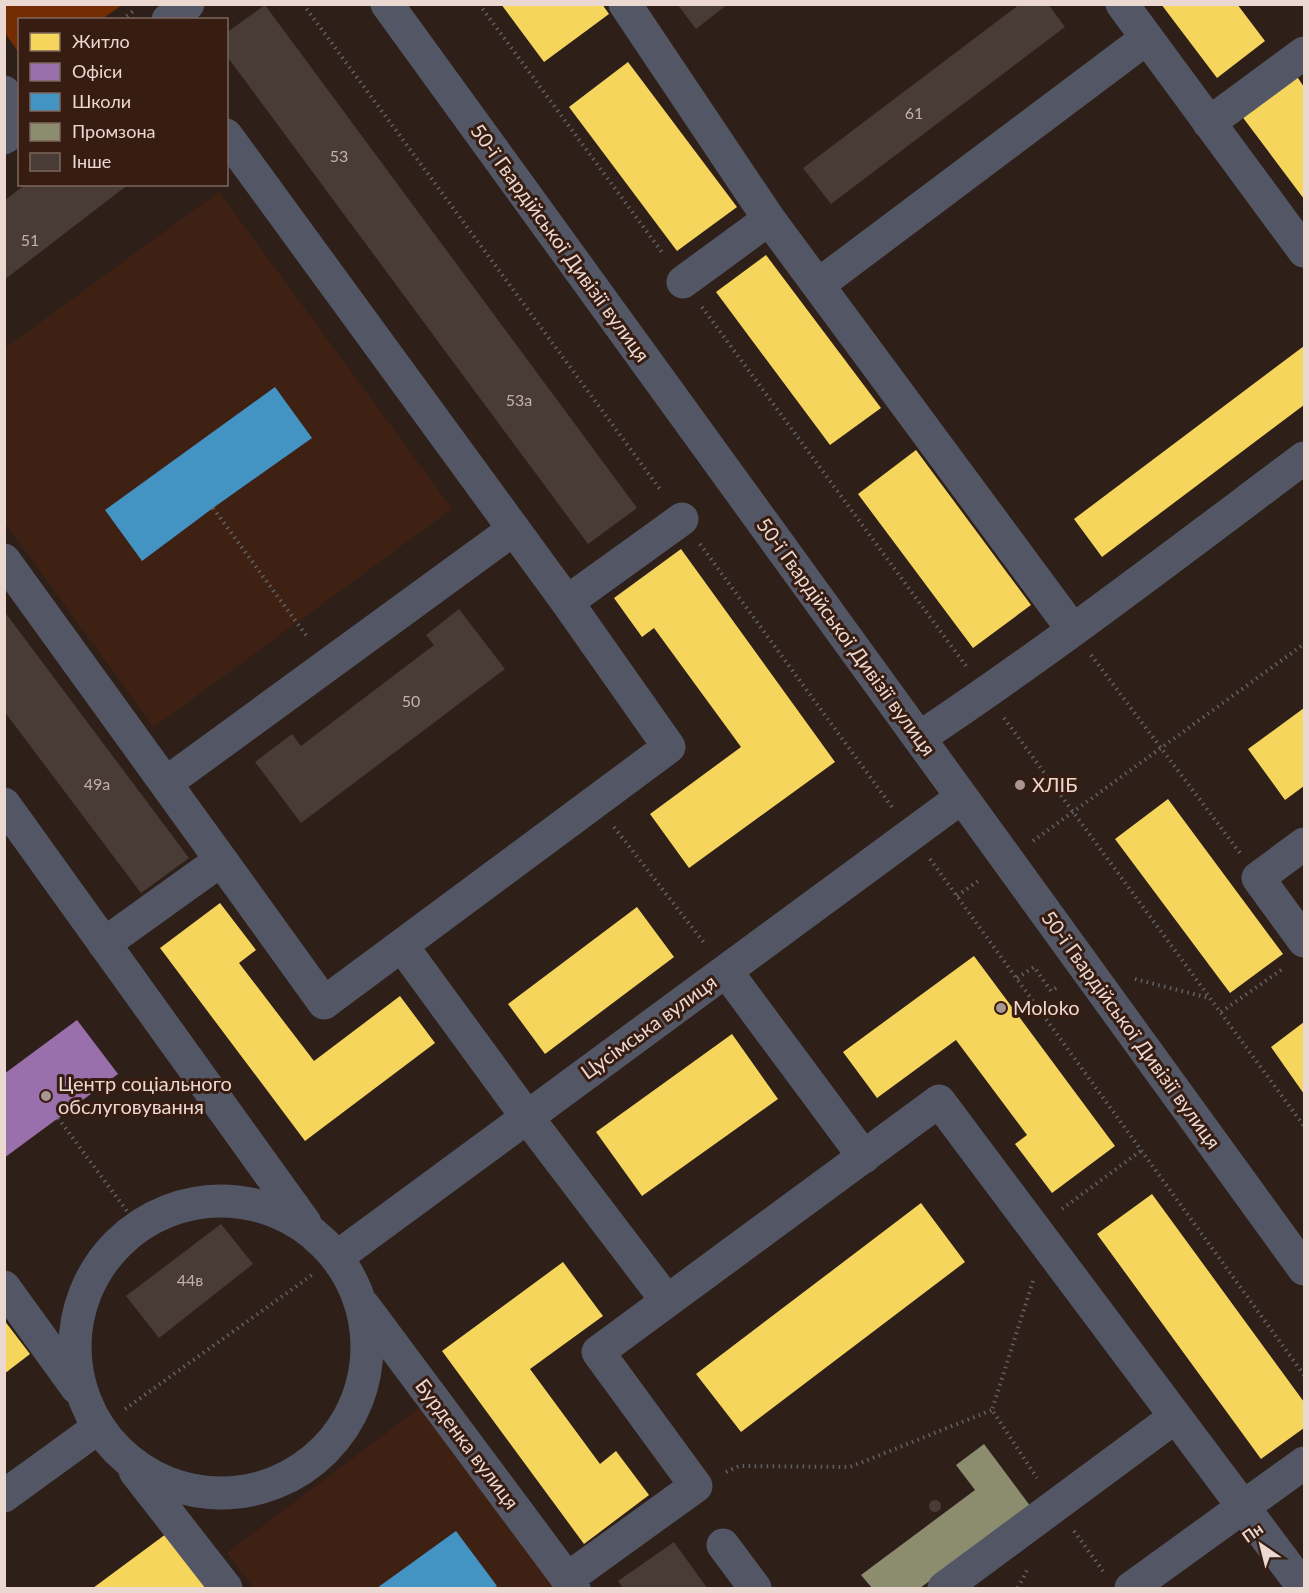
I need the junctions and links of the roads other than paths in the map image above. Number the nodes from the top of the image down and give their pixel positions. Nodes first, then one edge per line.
1 (188, 4) edge
2 (387, 4) edge
3 (625, 4) edge
4 (1122, 4) edge
5 (170, 18) edge
6 (1147, 38) junction
7 (1305, 53) edge
8 (4, 92) edge
9 (18, 110) edge
10 (1209, 123) junction
11 (18, 128) edge
12 (4, 138) edge
13 (228, 138) edge
14 (769, 219) junction
15 (1305, 251) edge
16 (683, 282) road end
17 (818, 285) junction
18 (1305, 458) edge
19 (682, 519) road end
20 (514, 529) junction
21 (4, 560) edge
22 (567, 602) junction
23 (1073, 630) junction
24 (919, 738) junction
25 (166, 783) junction
26 (962, 797) junction
27 (4, 804) edge
28 (1305, 844) edge
29 (221, 860) junction
30 (104, 944) junction
31 (402, 946) junction
32 (1295, 954) edge
33 (726, 971) junction
34 (527, 1117) junction
35 (864, 1157) junction
36 (310, 1230) junction
37 (337, 1257) junction
38 (1305, 1269) edge
39 (4, 1287) edge
40 (360, 1300) junction
41 (668, 1301) junction
42 (81, 1393) junction
43 (1175, 1417) junction
44 (99, 1427) junction
45 (126, 1460) junction
46 (1305, 1462) edge
47 (4, 1496) edge
48 (1243, 1507) junction
49 (723, 1545) dead end
50 (571, 1584) edge
51 (1120, 1584) edge
52 (226, 1588) edge
53 (755, 1588) edge
54 (944, 1588) edge
55 (1304, 1588) edge

1 - 5 street
2 - 24 street, 50-ї Гвардійської Дивізії вулиця
3 - 14 street
4 - 6 street
6 - 10 street
6 - 17 street
7 - 10 street
8 - 9 street
10 - 15 street
11 - 12 street
13 - 20 street
14 - 16 street
14 - 17 street
17 - 23 street
18 - 23 street
19 - 22 street
20 - 22 street
20 - 25 street
21 - 25 street
22 - 31 street
23 - 24 street
24 - 26 street, 50-ї Гвардійської Дивізії вулиця
25 - 29 street
26 - 33 street, Цусімська вулиця
26 - 38 street, 50-ї Гвардійської Дивізії вулиця
27 - 30 street
28 - 32 street
29 - 30 street
29 - 31 street
30 - 36 street
31 - 34 street
33 - 34 street, Цусімська вулиця
33 - 35 street
34 - 37 street, Цусімська вулиця
34 - 41 street
35 - 41 street
35 - 43 street
36 - 37 street
36 - 42 street
37 - 40 street
39 - 42 street
40 - 45 street
40 - 50 street, Бурденка вулиця
41 - 50 street
42 - 44 street
43 - 48 street
43 - 54 street
44 - 45 street
44 - 47 street
45 - 52 street
46 - 48 street
48 - 51 street
48 - 55 street
49 - 53 street

